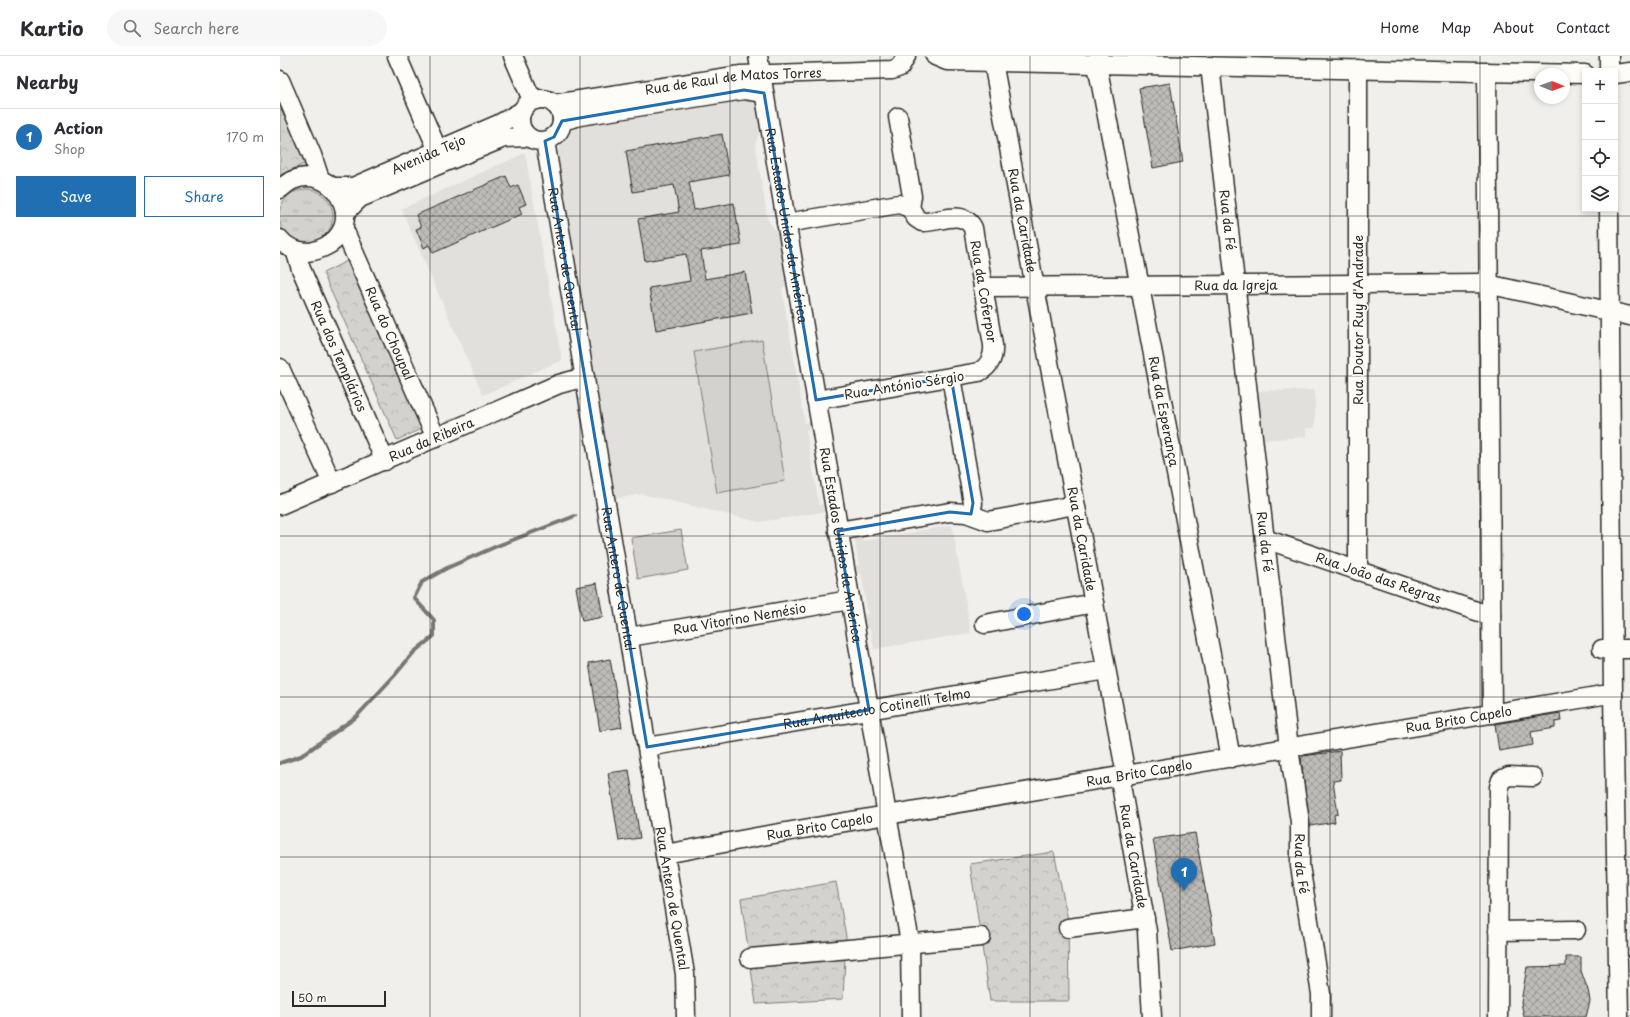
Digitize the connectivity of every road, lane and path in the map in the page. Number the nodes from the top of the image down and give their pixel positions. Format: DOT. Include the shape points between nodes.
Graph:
graph roads {
  1 [pos="397,56"];
  2 [pos="513,56"];
  3 [pos="758,56"];
  4 [pos="906,56"];
  5 [pos="935,56"];
  6 [pos="1598,56"];
  7 [pos="1608,56"];
  8 [pos="1046,59"];
  9 [pos="1098,60"];
  10 [pos="1136,60"];
  11 [pos="993,62"];
  12 [pos="1262,62"];
  13 [pos="1210,66"];
  14 [pos="1599,68"];
  15 [pos="1609,68"];
  16 [pos="1358,69"];
  17 [pos="1487,72"];
  18 [pos="1630,72"];
  19 [pos="1582,74"];
  20 [pos="1618,74"];
  21 [pos="761,75"];
  22 [pos="280,80"];
  23 [pos="764,93"];
  24 [pos="536,100"];
  25 [pos="554,104"];
  26 [pos="522,111"];
  27 [pos="898,116"];
  28 [pos="562,120"];
  29 [pos="536,139"];
  30 [pos="440,156"];
  31 [pos="326,183"];
  32 [pos="280,189"];
  33 [pos="910,208"];
  34 [pos="1599,212"];
  35 [pos="1609,212"];
  36 [pos="344,220"];
  37 [pos="786,223"];
  38 [pos="284,243"];
  39 [pos="1358,284"];
  40 [pos="1489,284"];
  41 [pos="1236,285"];
  42 [pos="1035,286"];
  43 [pos="1140,286"];
  44 [pos="983,287"];
  45 [pos="1605,310"];
  46 [pos="1630,316"];
  47 [pos="989,364"];
  48 [pos="280,368"];
  49 [pos="585,377"];
  50 [pos="951,377"];
  51 [pos="816,400"];
  52 [pos="436,438"];
  53 [pos="385,461"];
  54 [pos="332,483"];
  55 [pos="280,505"];
  56 [pos="1076,505"];
  57 [pos="971,514"];
  58 [pos="838,531"];
  59 [pos="1265,539"];
  60 [pos="1358,571"];
  61 [pos="850,600"];
  62 [pos="1094,603"];
  63 [pos="1491,616"];
  64 [pos="985,624"];
  65 [pos="629,637"];
  66 [pos="1615,649"];
  67 [pos="1106,670"];
  68 [pos="1608,695"];
  69 [pos="868,710"];
  70 [pos="1492,714"];
  71 [pos="647,746"];
  72 [pos="1289,748"];
  73 [pos="1230,758"];
  74 [pos="1126,775"];
  75 [pos="1533,777"];
  76 [pos="886,815"];
  77 [pos="665,854"];
  78 [pos="1144,918"];
  79 [pos="1068,928"];
  80 [pos="1576,930"];
  81 [pos="1498,932"];
  82 [pos="981,937"];
  83 [pos="910,942"];
  84 [pos="750,958"];
  85 [pos="686,1017"];
  86 [pos="911,1017"];
  87 [pos="1152,1017"];
  88 [pos="1321,1017"];
  89 [pos="1498,1017"];
  90 [pos="1608,1017"];
  91 [pos="1618,1017"];
  1 -- 30 [label="street"];
  2 -- 24 [label="street" via="529,93"];
  3 -- 21 [label="street, Rua Estados Unidos da América"];
  4 -- 21 [label="street, Rua de Raul de Matos Torres" via="900,67 892,70"];
  5 -- 11 [label="street" via="946,61"];
  6 -- 14 [label="street"];
  7 -- 15 [label="street"];
  8 -- 9 [label="street"];
  8 -- 11 [label="street"];
  9 -- 10 [label="street"];
  9 -- 43 [label="street, Rua da Esperança"];
  10 -- 13 [label="street"];
  11 -- 42 [label="street, Rua da Caridade"];
  12 -- 13 [label="street"];
  12 -- 16 [label="street"];
  13 -- 41 [label="street, Rua da Fé"];
  16 -- 17 [label="street"];
  16 -- 39 [label="street, Rua Doutor Ruy d'Andrade"];
  17 -- 19 [label="street"];
  17 -- 40 [label="street"];
  18 -- 20 [label="street"];
  21 -- 23 [label="street, Rua Estados Unidos da América"];
  21 -- 25 [label="street, Rua de Raul de Matos Torres" via="741,75"];
  22 -- 31 [label="street, Rua do Choupal"];
  23 -- 28 [label="street, Rua de Raul de Matos Torres" via="744,90"];
  23 -- 37 [label="street, Rua Estados Unidos da América"];
  24 -- 25 [label="street"];
  24 -- 26 [label="street"];
  25 -- 28 [label="street" via="560,111"];
  26 -- 29 [label="street" via="522,130"];
  26 -- 30 [label="street, Avenida Tejo"];
  27 -- 33 [label="street" via="912,196"];
  28 -- 29 [label="street" via="560,130 554,137"];
  29 -- 30 [label="street, Avenida Tejo" via="504,138"];
  29 -- 49 [label="street, Rua Antero de Quental"];
  30 -- 31 [label="street, Avenida Tejo" via="353,187"];
  30 -- 36 [label="street, Avenida Tejo" via="360,198"];
  31 -- 32 [label="street, Avenida Tejo" via="306,177 292,180"];
  31 -- 36 [label="street, Rua do Choupal" via="342,199"];
  33 -- 37 [label="street" via="899,204"];
  33 -- 44 [label="street, Rua da Coferpor" via="922,222 958,217 967,220 973,228"];
  34 -- 45 [label="street"];
  35 -- 45 [label="street"];
  36 -- 38 [label="street, Avenida Tejo" via="335,240 323,249 309,252"];
  36 -- 52 [label="street, Rua do Choupal"];
  37 -- 51 [label="street, Rua Estados Unidos da América"];
  38 -- 53 [label="street, Rua dos Templários" via="301,269"];
  39 -- 40 [label="street, Rua da Igreja"];
  39 -- 41 [label="street, Rua da Igreja"];
  39 -- 60 [label="street, Rua Doutor Ruy d'Andrade"];
  40 -- 45 [label="street, Rua da Igreja"];
  40 -- 63 [label="street"];
  41 -- 43 [label="street, Rua da Igreja"];
  41 -- 59 [label="street, Rua da Fé"];
  42 -- 43 [label="street, Rua da Igreja"];
  42 -- 44 [label="street, Rua da Igreja"];
  42 -- 56 [label="street, Rua da Caridade"];
  43 -- 73 [label="street, Rua da Esperança"];
  44 -- 47 [label="street, Rua da Coferpor" via="994,351"];
  45 -- 46 [label="street, Rua da Igreja"];
  45 -- 66 [label="street"];
  47 -- 50 [label="street, Rua António Sérgio" via="979,372"];
  48 -- 54 [label="street"];
  49 -- 52 [label="street, Rua da Ribeira" via="559,384"];
  49 -- 65 [label="street, Rua Antero de Quental"];
  50 -- 51 [label="street, Rua António Sérgio"];
  50 -- 57 [label="street" via="973,503"];
  51 -- 58 [label="street, Rua Estados Unidos da América"];
  52 -- 53 [label="street, Rua da Ribeira"];
  53 -- 54 [label="street, Rua da Ribeira"];
  54 -- 55 [label="street, Rua da Ribeira"];
  56 -- 57 [label="street" via="988,521"];
  56 -- 62 [label="street, Rua da Caridade"];
  57 -- 58 [label="street" via="950,512"];
  58 -- 61 [label="street, Rua Estados Unidos da América"];
  59 -- 60 [label="street, Rua João das Regras"];
  59 -- 72 [label="street, Rua da Fé"];
  60 -- 63 [label="street, Rua João das Regras"];
  61 -- 65 [label="street, Rua Vitorino Nemésio"];
  61 -- 69 [label="street, Rua Estados Unidos da América"];
  62 -- 64 [label="street"];
  62 -- 67 [label="street, Rua da Caridade"];
  63 -- 70 [label="street"];
  65 -- 71 [label="street, Rua Antero de Quental"];
  66 -- 68 [label="street"];
  67 -- 69 [label="street, Rua Arquitecto Cotinelli Telmo"];
  67 -- 74 [label="street, Rua da Caridade"];
  68 -- 70 [label="street, Rua Brito Capelo"];
  68 -- 90 [label="street"];
  68 -- 91 [label="street"];
  69 -- 71 [label="street, Rua Arquitecto Cotinelli Telmo"];
  69 -- 76 [label="street, Rua Estados Unidos da América"];
  70 -- 72 [label="street, Rua Brito Capelo"];
  71 -- 77 [label="street, Rua Antero de Quental"];
  72 -- 73 [label="street, Rua Brito Capelo"];
  72 -- 88 [label="street, Rua da Fé" via="1300,822 1300,866 1321,994"];
  73 -- 74 [label="street, Rua Brito Capelo"];
  74 -- 76 [label="street, Rua Brito Capelo"];
  74 -- 78 [label="street, Rua da Caridade" via="1121,785"];
  75 -- 81 [label="street" via="1509,776 1502,780 1499,787"];
  76 -- 77 [label="street, Rua Brito Capelo"];
  76 -- 83 [label="street, Rua Estados Unidos da América"];
  77 -- 85 [label="street, Rua Antero de Quental" via="685,974"];
  78 -- 79 [label="street"];
  78 -- 87 [label="street, Rua da Caridade"];
  80 -- 81 [label="street"];
  81 -- 89 [label="street"];
  82 -- 83 [label="street"];
  83 -- 84 [label="street"];
  83 -- 86 [label="street, Rua Estados Unidos da América"];
}
